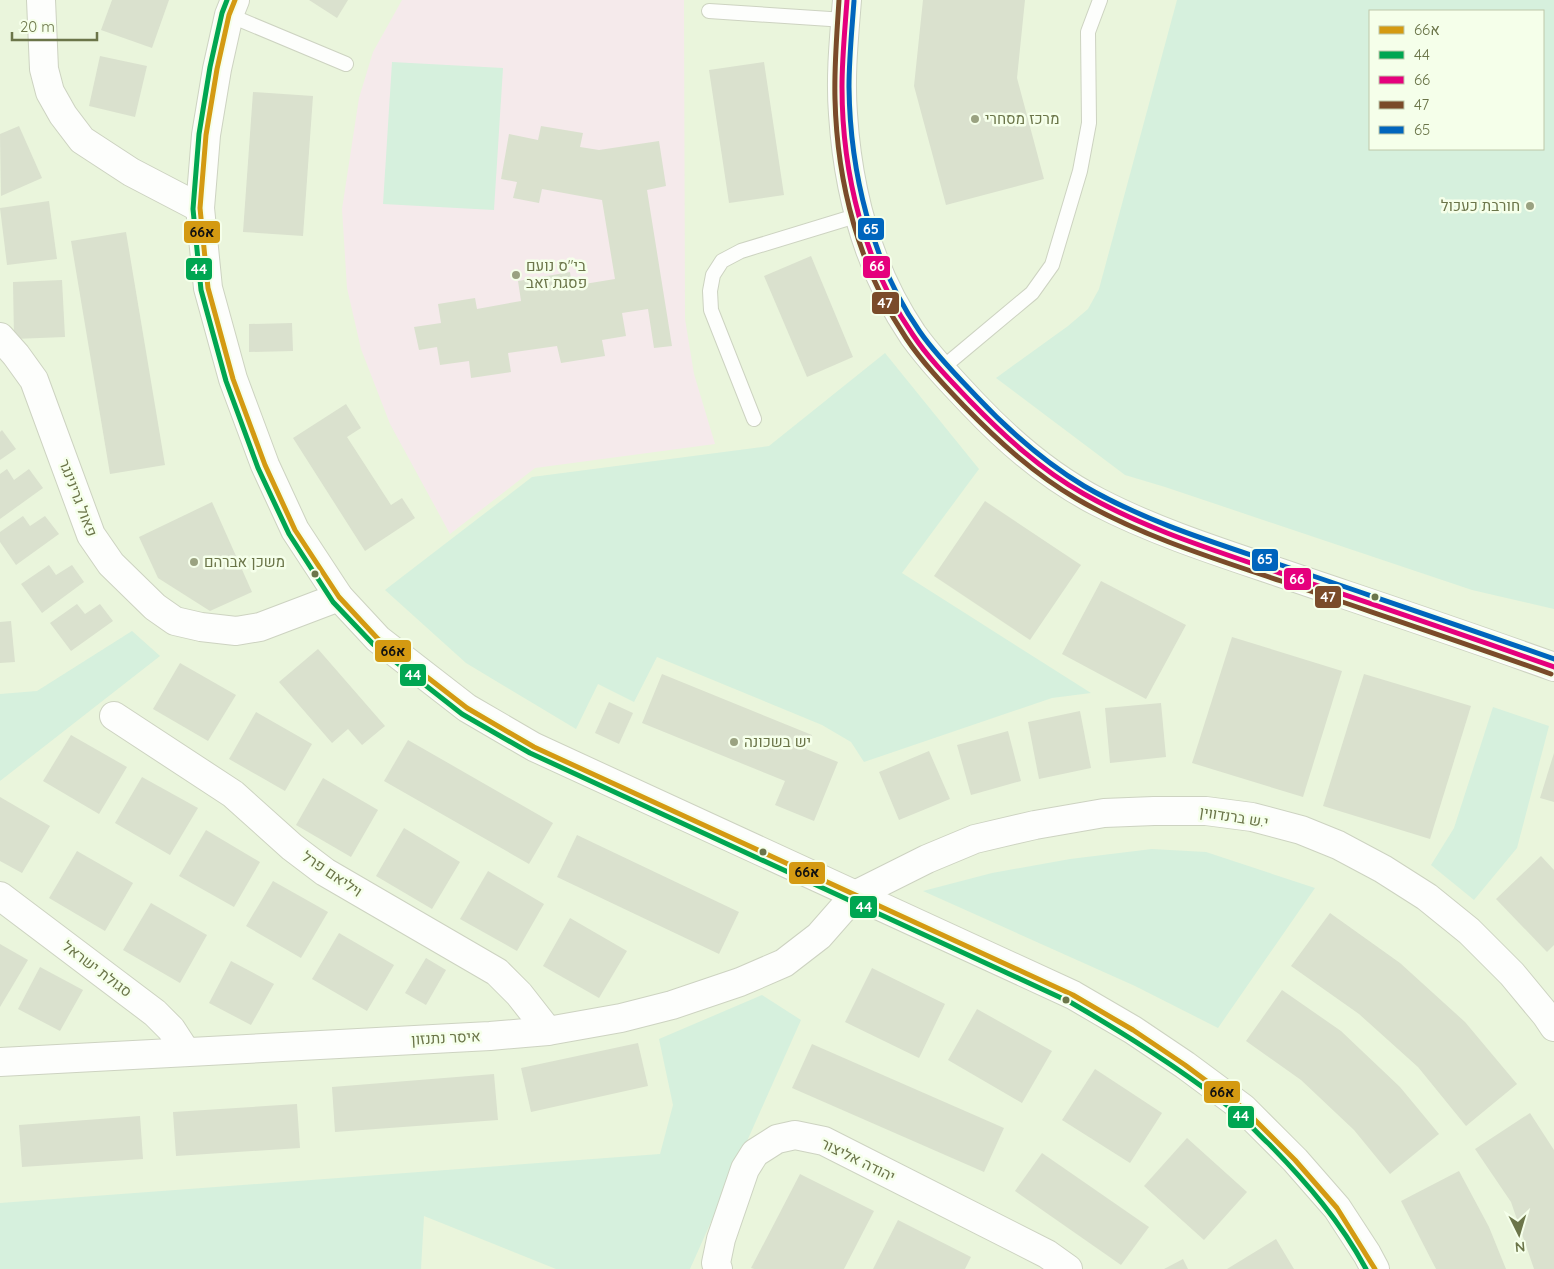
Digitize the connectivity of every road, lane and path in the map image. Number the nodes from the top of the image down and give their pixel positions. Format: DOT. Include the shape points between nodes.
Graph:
graph roads {
  1 [pos="41,0"];
  2 [pos="1100,0"];
  3 [pos="232,7"];
  4 [pos="846,10"];
  5 [pos="709,11"];
  6 [pos="346,64"];
  7 [pos="200,208"];
  8 [pos="859,215"];
  9 [pos="0,337"];
  10 [pos="941,369"];
  11 [pos="754,419"];
  12 [pos="339,597"];
  13 [pos="1554,667"];
  14 [pos="114,716"];
  15 [pos="855,895"];
  16 [pos="0,896"];
  17 [pos="1554,1027"];
  18 [pos="548,1031"];
  19 [pos="186,1052"];
  20 [pos="0,1062"];
  21 [pos="718,1269"];
  22 [pos="1068,1269"];
  23 [pos="1375,1269"];
  1 -- 7 [label="street" via="44,69 50,92 82,140 131,172"];
  2 -- 10 [label="lane" via="1088,32 1089,123 1086,142 1052,265 1032,293"];
  3 -- 6 [label="lane"];
  3 -- 7 [label="street" via="216,69"];
  4 -- 5 [label="lane"];
  4 -- 8 [label="street" via="842,114"];
  7 -- 12 [label="street" via="208,288 233,379 265,466 295,530"];
  8 -- 10 [label="street" via="872,257 894,302 914,335"];
  8 -- 11 [label="lane" via="741,251 722,261 713,275 711,310"];
  9 -- 12 [label="street, פאול גרינינגר" via="34,380 91,535 111,564 155,607 176,621 236,631 260,626"];
  10 -- 13 [label="street" via="1017,448 1096,502 1178,538"];
  12 -- 15 [label="street" via="378,639 467,708 598,778"];
  14 -- 18 [label="street, ויליאם פרל" via="233,794 325,872 497,972"];
  15 -- 17 [label="street, י.ש ברנדווין" via="975,839 1036,826 1104,813 1146,811 1206,810 1252,817 1301,830 1338,845 1427,897 1469,931 1512,974"];
  15 -- 18 [label="street, איסר נתנזון" via="818,936 784,963 672,1005"];
  15 -- 23 [label="street" via="1073,995 1185,1065 1243,1108 1295,1160 1337,1208"];
  16 -- 19 [label="street, סגולת ישראל" via="155,1013 171,1029"];
  18 -- 19 [label="street, איסר נתנזון"];
  19 -- 20 [label="street, איסר נתנזון"];
  21 -- 22 [label="street, יהודה אליצור" via="716,1263 721,1239 745,1169 755,1153 777,1138 794,1135 824,1141 1046,1254"];
}
